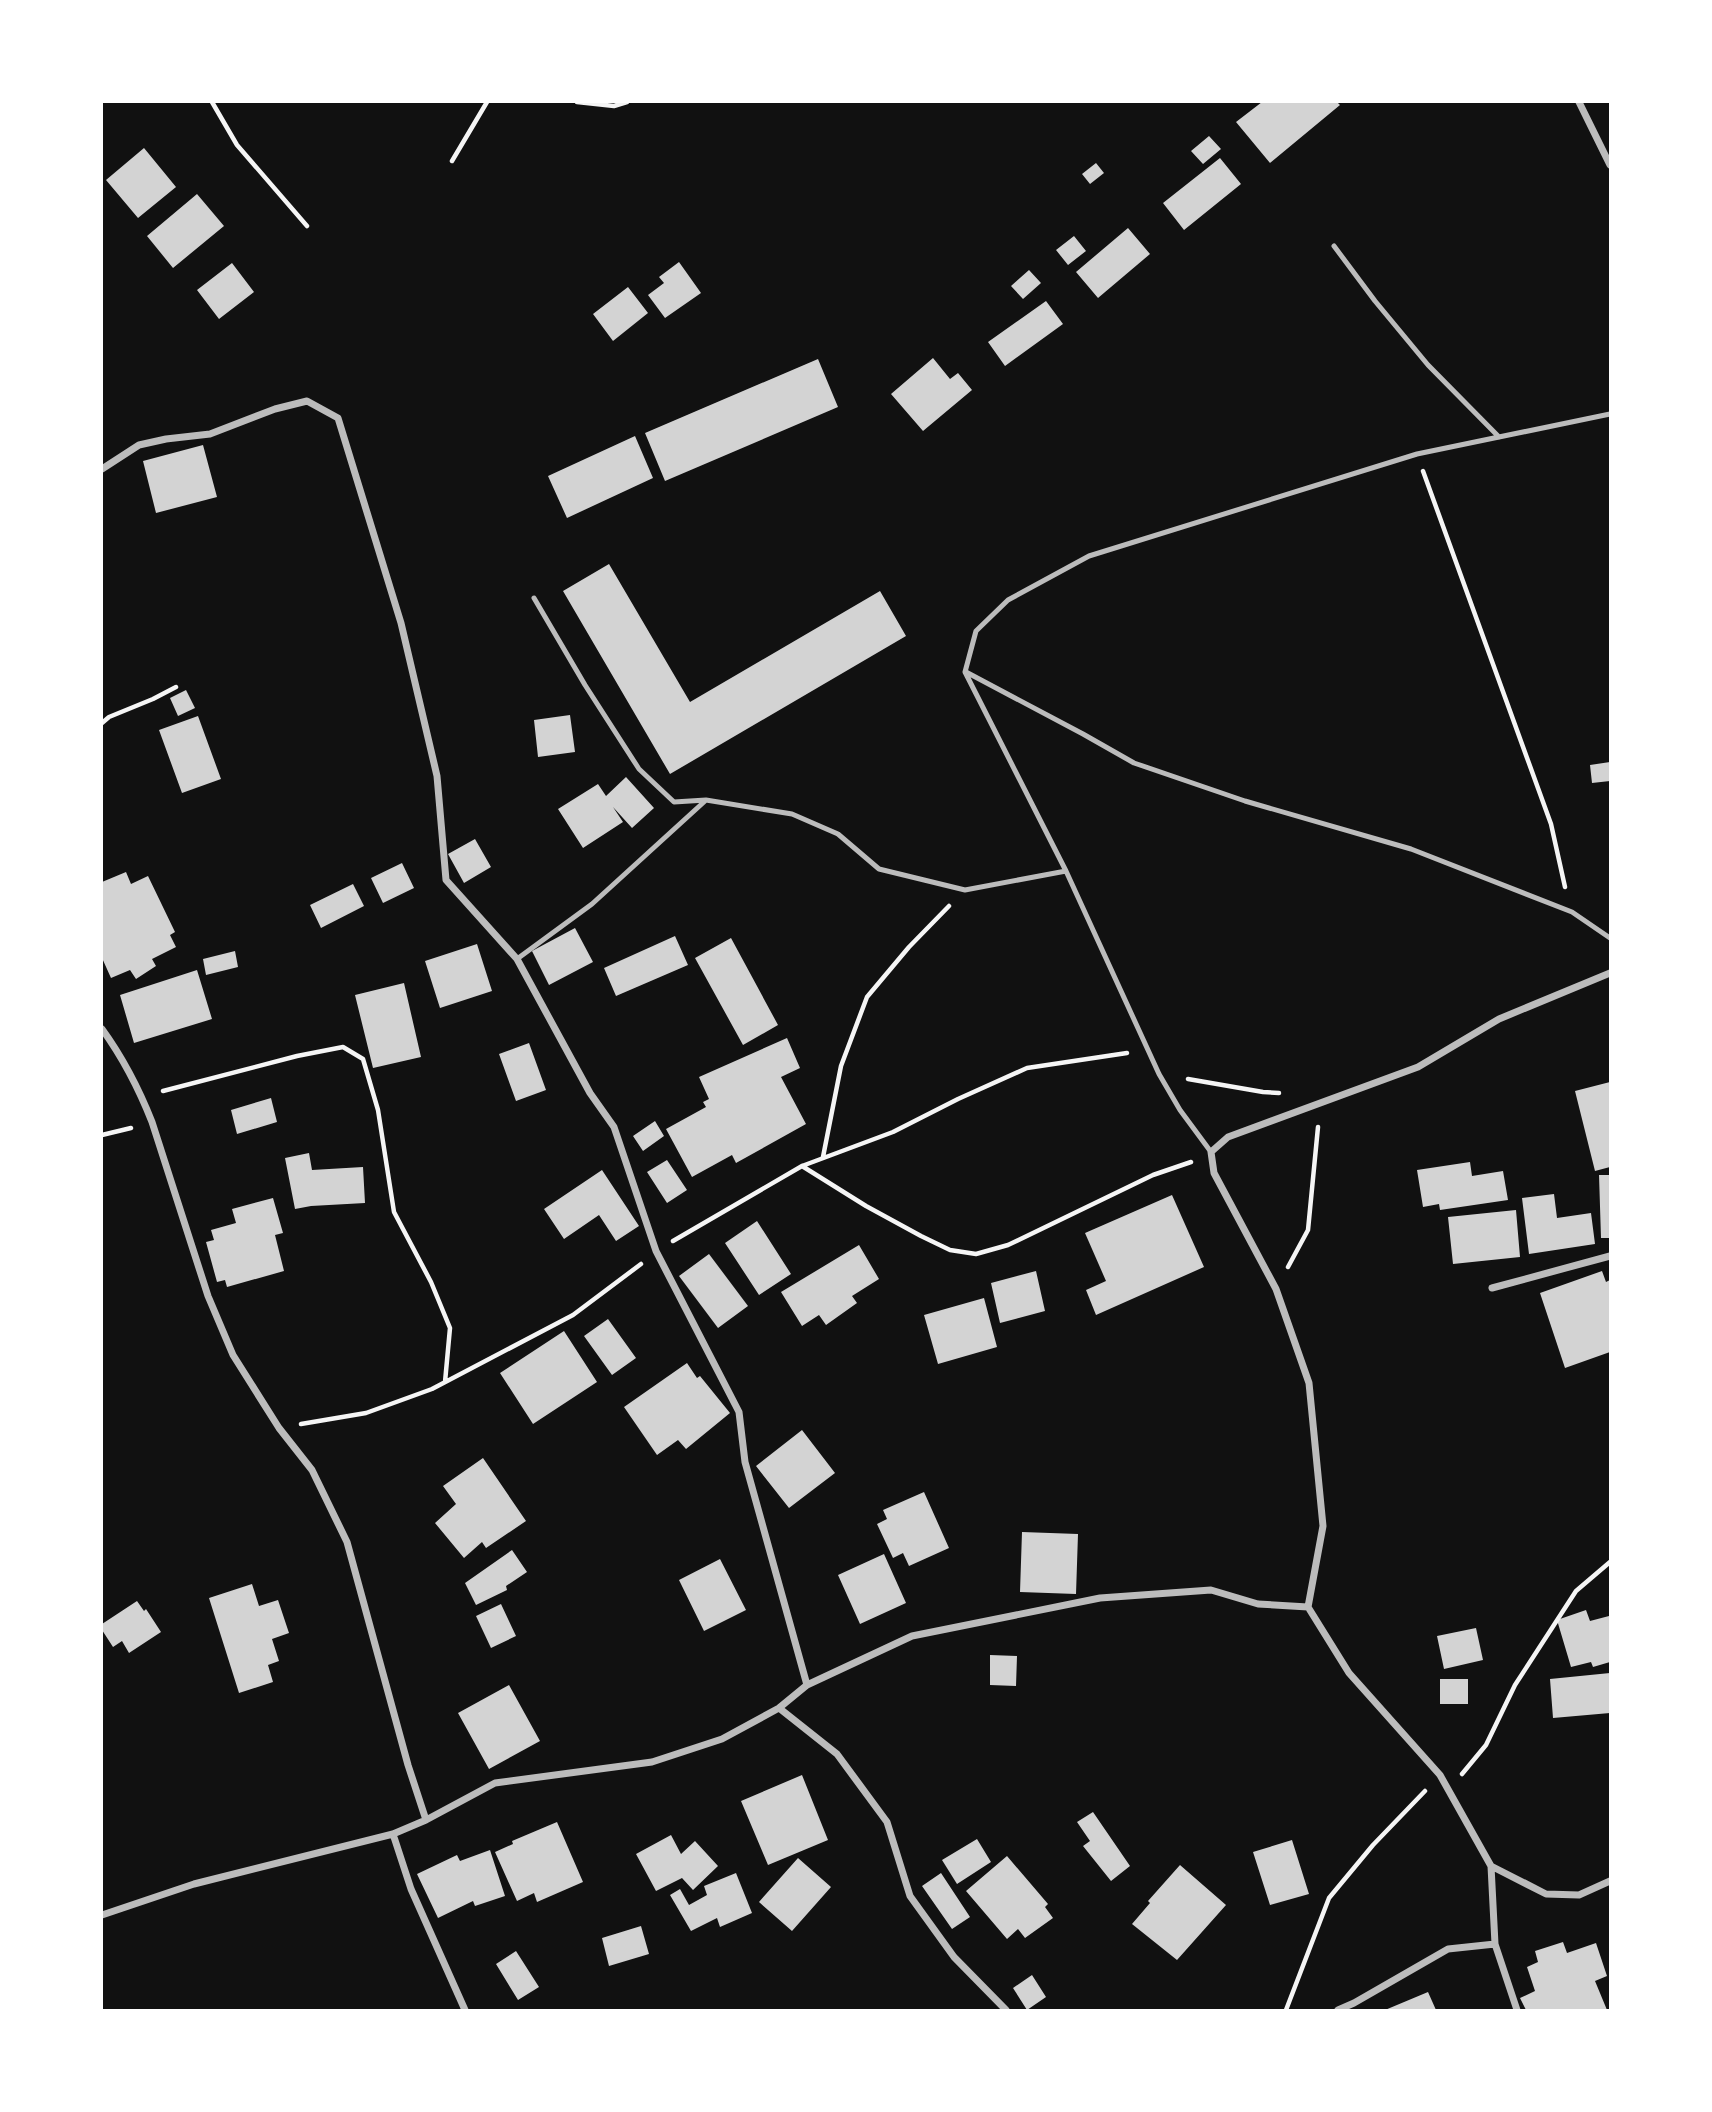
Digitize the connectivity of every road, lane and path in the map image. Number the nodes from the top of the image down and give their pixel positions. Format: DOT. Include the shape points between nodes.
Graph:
graph roads {
  1 [pos="212,102"];
  2 [pos="487,102"];
  3 [pos="577,102"];
  4 [pos="627,102"];
  5 [pos="1579,102"];
  6 [pos="452,161"];
  7 [pos="1611,164"];
  8 [pos="307,226"];
  9 [pos="1334,246"];
  10 [pos="1611,414"];
  11 [pos="1499,437"];
  12 [pos="1417,454"];
  13 [pos="102,469"];
  14 [pos="534,598"];
  15 [pos="965,672"];
  16 [pos="176,687"];
  17 [pos="102,723"];
  18 [pos="706,800"];
  19 [pos="1066,871"];
  20 [pos="965,890"];
  21 [pos="1572,912"];
  22 [pos="1611,938"];
  23 [pos="517,959"];
  24 [pos="1611,973"];
  25 [pos="102,1029"];
  26 [pos="1148,1049"];
  27 [pos="1159,1074"];
  28 [pos="1290,1093"];
  29 [pos="142,1097"];
  30 [pos="1320,1103"];
  31 [pos="152,1122"];
  32 [pos="102,1135"];
  33 [pos="1211,1152"];
  34 [pos="823,1158"];
  35 [pos="802,1166"];
  36 [pos="656,1251"];
  37 [pos="1611,1256"];
  38 [pos="1492,1288"];
  39 [pos="1276,1289"];
  40 [pos="445,1382"];
  41 [pos="279,1428"];
  42 [pos="1611,1563"];
  43 [pos="1308,1607"];
  44 [pos="807,1685"];
  45 [pos="779,1708"];
  46 [pos="1440,1775"];
  47 [pos="1448,1790"];
  48 [pos="426,1820"];
  49 [pos="393,1833"];
  50 [pos="1491,1866"];
  51 [pos="1611,1881"];
  52 [pos="102,1915"];
  53 [pos="1495,1944"];
  54 [pos="465,2011"];
  55 [pos="1006,2011"];
  56 [pos="1286,2011"];
  57 [pos="1338,2011"];
  58 [pos="1517,2011"];
  1 -- 8 [label="path" via="237,145"];
  2 -- 6 [label="path"];
  3 -- 4 [label="path" via="614,106"];
  5 -- 7 [label="street"];
  9 -- 11 [label="lane" via="1428,365"];
  10 -- 11 [label="lane"];
  11 -- 12 [label="lane"];
  12 -- 15 [label="lane" via="1089,556 1008,600 976,631"];
  12 -- 21 [label="path" via="1551,824"];
  13 -- 23 [label="street" via="139,445 209,434 307,401 338,418 401,623 437,776 446,880"];
  14 -- 18 [label="lane" via="639,769 674,802"];
  15 -- 19 [label="lane"];
  15 -- 21 [label="lane" via="1134,763 1411,849"];
  16 -- 17 [label="path"];
  18 -- 20 [label="lane" via="792,814 838,834 879,869"];
  18 -- 23 [label="lane" via="592,904"];
  19 -- 20 [label="lane"];
  19 -- 26 [label="lane"];
  20 -- 34 [label="path" via="867,997 841,1066"];
  21 -- 22 [label="lane"];
  23 -- 36 [label="street" via="590,1093 614,1127"];
  24 -- 30 [label="street" via="1499,1018 1418,1067"];
  25 -- 29 [label="street"];
  26 -- 27 [label="lane"];
  26 -- 34 [label="path" via="1027,1068 894,1132"];
  27 -- 28 [label="path"];
  27 -- 33 [label="lane"];
  29 -- 31 [label="street"];
  29 -- 40 [label="path" via="343,1047 363,1059 378,1110 394,1212 450,1328"];
  30 -- 33 [label="street" via="1228,1137"];
  30 -- 39 [label="path" via="1308,1230"];
  31 -- 32 [label="path"];
  31 -- 41 [label="street" via="208,1296 233,1355"];
  33 -- 35 [label="path" via="1008,1245 976,1254 950,1250 920,1236"];
  33 -- 39 [label="street" via="1214,1173"];
  34 -- 35 [label="path"];
  35 -- 36 [label="path"];
  36 -- 40 [label="path" via="573,1315"];
  36 -- 44 [label="street" via="739,1412 745,1462"];
  37 -- 38 [label="street"];
  39 -- 43 [label="street" via="1309,1383 1323,1526"];
  40 -- 41 [label="path" via="366,1413"];
  41 -- 48 [label="street" via="312,1470 347,1542"];
  42 -- 47 [label="path" via="1576,1591 1515,1685 1486,1745"];
  43 -- 44 [label="street" via="1258,1604 1211,1590 1100,1598 912,1636"];
  43 -- 46 [label="street" via="1349,1673"];
  44 -- 45 [label="street"];
  45 -- 48 [label="street" via="722,1740 652,1762 495,1783"];
  45 -- 55 [label="street" via="837,1754 887,1822 910,1896 954,1957"];
  46 -- 47 [label="street"];
  46 -- 56 [label="path" via="1329,1898"];
  47 -- 50 [label="street"];
  48 -- 49 [label="street"];
  49 -- 52 [label="street" via="194,1884"];
  49 -- 54 [label="street" via="411,1889"];
  50 -- 51 [label="street" via="1546,1894 1579,1895"];
  50 -- 53 [label="street"];
  53 -- 57 [label="street" via="1448,1949"];
  53 -- 58 [label="street"];
}
